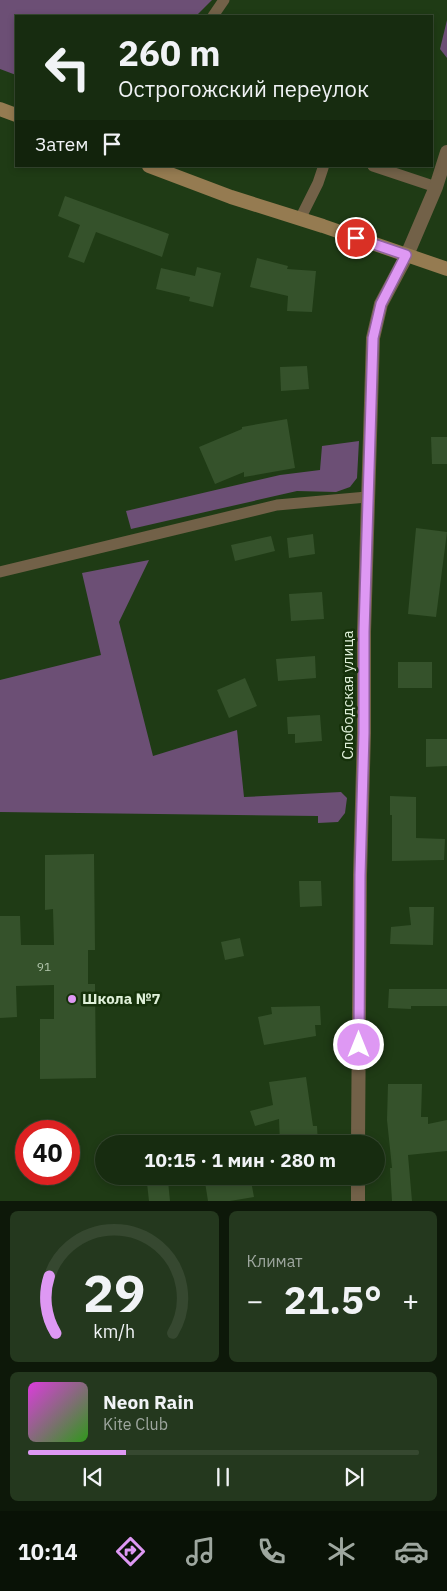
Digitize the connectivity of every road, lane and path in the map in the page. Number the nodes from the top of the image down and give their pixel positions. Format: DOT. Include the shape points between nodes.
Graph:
graph roads {
  1 [pos="224,0"];
  2 [pos="214,15"];
  3 [pos="0,109"];
  4 [pos="15,115"];
  5 [pos="447,152"];
  6 [pos="152,167"];
  7 [pos="323,167"];
  8 [pos="376,167"];
  9 [pos="436,187"];
  10 [pos="300,219"];
  11 [pos="406,255"];
  12 [pos="447,269"];
  13 [pos="368,497"];
  14 [pos="0,572"];
  15 [pos="358,1135"];
  16 [pos="358,1185"];
  17 [pos="358,1201"];
  1 -- 2 [label="lane"];
  3 -- 4 [label="main road"];
  5 -- 9 [label="street, Слободская улица"];
  6 -- 10 [label="main road" via="231,198"];
  7 -- 10 [label="lane"];
  8 -- 9 [label="lane"];
  9 -- 11 [label="street, Слободская улица"];
  10 -- 11 [label="main road"];
  11 -- 12 [label="main road"];
  11 -- 13 [label="street, Слободская улица" via="381,304 373,338"];
  13 -- 14 [label="lane" via="277,505"];
  13 -- 15 [label="street, Слободская улица"];
  16 -- 17 [label="street"];
}
